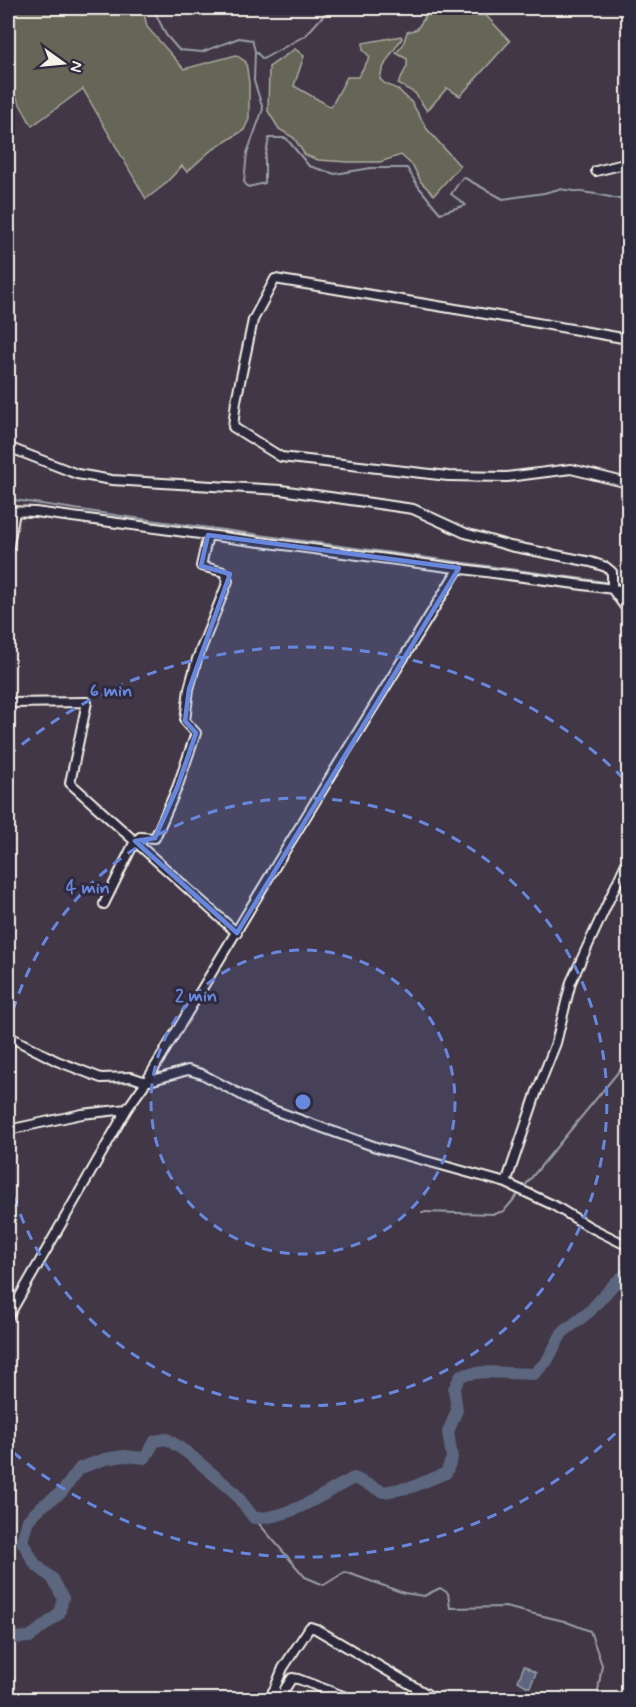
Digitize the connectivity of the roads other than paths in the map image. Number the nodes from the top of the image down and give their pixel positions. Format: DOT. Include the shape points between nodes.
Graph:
graph roads {
  1 [pos="628,163"];
  2 [pos="596,171"];
  3 [pos="628,339"];
  4 [pos="8,447"];
  5 [pos="628,483"];
  6 [pos="13,511"];
  7 [pos="208,535"];
  8 [pos="8,550"];
  9 [pos="459,568"];
  10 [pos="612,585"];
  11 [pos="628,591"];
  12 [pos="628,611"];
  13 [pos="8,703"];
  14 [pos="135,841"];
  15 [pos="628,859"];
  16 [pos="104,904"];
  17 [pos="237,933"];
  18 [pos="8,1036"];
  19 [pos="147,1082"];
  20 [pos="127,1109"];
  21 [pos="8,1130"];
  22 [pos="506,1183"];
  23 [pos="628,1234"];
  24 [pos="625,1243"];
  25 [pos="8,1317"];
  26 [pos="272,1695"];
  27 [pos="354,1700"];
  28 [pos="437,1700"];
  1 -- 2 [label="street"];
  3 -- 5 [label="street" via="274,279 253,320 232,427 280,457 448,476 507,477 571,469"];
  4 -- 10 [label="street" via="77,474 112,480 281,490 413,509 465,533 606,567 612,572"];
  6 -- 7 [label="street"];
  6 -- 8 [label="street"];
  7 -- 9 [label="street"];
  7 -- 14 [label="street" via="201,566 224,572 228,581 189,689 185,721 196,733 155,838 140,837"];
  9 -- 10 [label="street"];
  9 -- 17 [label="street"];
  10 -- 11 [label="street"];
  10 -- 12 [label="street"];
  13 -- 14 [label="street" via="87,702 70,783"];
  14 -- 16 [label="street"];
  14 -- 17 [label="street"];
  15 -- 22 [label="street" via="571,982 556,1043"];
  17 -- 19 [label="street"];
  18 -- 19 [label="street" via="101,1078 131,1077"];
  19 -- 20 [label="street"];
  19 -- 22 [label="street" via="188,1070 262,1106 376,1147"];
  20 -- 21 [label="street"];
  20 -- 25 [label="street"];
  22 -- 24 [label="street"];
  23 -- 24 [label="street"];
  26 -- 27 [label="street" via="281,1695 292,1678 298,1678"];
  26 -- 28 [label="street" via="283,1668 310,1628"];
}
